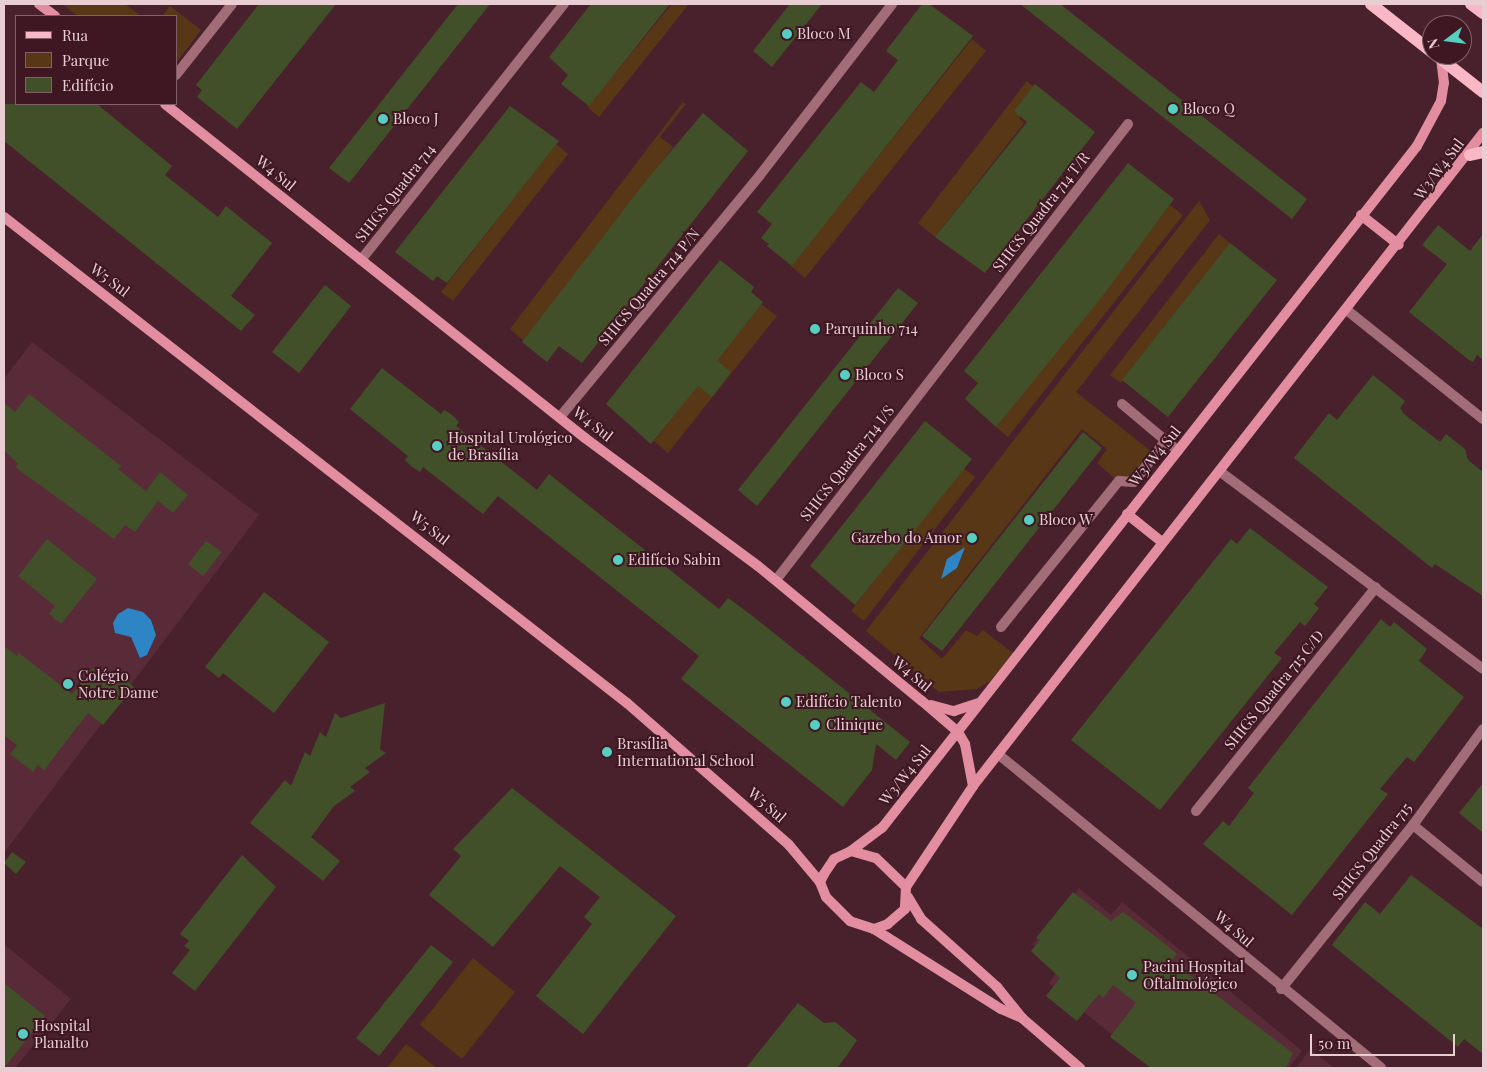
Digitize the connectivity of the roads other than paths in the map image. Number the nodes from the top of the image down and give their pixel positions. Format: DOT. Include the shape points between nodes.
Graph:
graph roads {
  1 [pos="39,4"];
  2 [pos="232,4"];
  3 [pos="564,4"];
  4 [pos="892,4"];
  5 [pos="1371,4"];
  6 [pos="54,15"];
  7 [pos="1422,44"];
  8 [pos="1439,65"];
  9 [pos="1449,65"];
  10 [pos="178,72"];
  11 [pos="1483,92"];
  12 [pos="166,105"];
  13 [pos="1128,124"];
  14 [pos="1483,133"];
  15 [pos="1483,152"];
  16 [pos="1470,155"];
  17 [pos="1361,215"];
  18 [pos="4,218"];
  19 [pos="1399,245"];
  20 [pos="362,260"];
  21 [pos="1348,311"];
  22 [pos="979,317"];
  23 [pos="1122,404"];
  24 [pos="560,417"];
  25 [pos="1483,419"];
  26 [pos="1166,440"];
  27 [pos="1178,451"];
  28 [pos="1222,472"];
  29 [pos="1127,514"];
  30 [pos="1162,542"];
  31 [pos="776,580"];
  32 [pos="1376,587"];
  33 [pos="1001,627"];
  34 [pos="1483,670"];
  35 [pos="922,701"];
  36 [pos="982,701"];
  37 [pos="1483,729"];
  38 [pos="958,732"];
  39 [pos="998,754"];
  40 [pos="973,786"];
  41 [pos="1196,811"];
  42 [pos="1413,825"];
  43 [pos="851,851"];
  44 [pos="820,882"];
  45 [pos="1483,882"];
  46 [pos="907,892"];
  47 [pos="874,928"];
  48 [pos="1281,989"];
  49 [pos="1022,1018"];
  50 [pos="1080,1068"];
  51 [pos="1382,1068"];
  1 -- 6 [label="main road"];
  2 -- 10 [label="street"];
  3 -- 20 [label="street, SHIGS Quadra 714"];
  4 -- 24 [label="street, SHIGS Quadra 714 P/N" via="760,175"];
  5 -- 7 [label="main road"];
  8 -- 17 [label="main road, W3/W4 Sul" via="1444,83 1434,120"];
  9 -- 11 [label="main road"];
  12 -- 20 [label="main road, W4 Sul"];
  13 -- 22 [label="street, SHIGS Quadra 714 T/R"];
  14 -- 16 [label="main road, W3/W4 Sul"];
  15 -- 16 [label="main road"];
  16 -- 19 [label="main road, W3/W4 Sul"];
  17 -- 19 [label="main road"];
  17 -- 27 [label="main road, W3/W4 Sul"];
  18 -- 44 [label="main road, W5 Sul" via="627,703 789,845"];
  19 -- 21 [label="main road, W3/W4 Sul"];
  20 -- 24 [label="main road, W4 Sul"];
  21 -- 25 [label="street"];
  21 -- 28 [label="main road, W3/W4 Sul"];
  22 -- 31 [label="street, SHIGS Quadra 714 I/S"];
  23 -- 26 [label="street"];
  24 -- 31 [label="main road, W4 Sul"];
  26 -- 27 [label="street"];
  26 -- 33 [label="street" via="1134,482 1119,481"];
  27 -- 29 [label="main road, W3/W4 Sul"];
  28 -- 30 [label="main road, W3/W4 Sul"];
  28 -- 32 [label="street"];
  29 -- 30 [label="main road"];
  29 -- 36 [label="main road, W3/W4 Sul"];
  30 -- 39 [label="main road, W3/W4 Sul"];
  31 -- 35 [label="main road, W4 Sul"];
  32 -- 34 [label="street"];
  32 -- 41 [label="street, SHIGS Quadra 715 C/D"];
  35 -- 36 [label="main road" via="954,711"];
  35 -- 38 [label="main road, W4 Sul"];
  36 -- 38 [label="main road, W3/W4 Sul"];
  37 -- 42 [label="street, SHIGS Quadra 715"];
  38 -- 40 [label="main road, W4 Sul" via="971,762"];
  38 -- 43 [label="main road, W3/W4 Sul" via="882,828"];
  39 -- 40 [label="main road, W3/W4 Sul"];
  39 -- 48 [label="street, W4 Sul"];
  40 -- 46 [label="main road, W3/W4 Sul"];
  42 -- 45 [label="street"];
  42 -- 48 [label="street, SHIGS Quadra 715"];
  43 -- 44 [label="main road" via="834,859"];
  43 -- 46 [label="main road" via="876,858"];
  44 -- 47 [label="main road" via="836,910 850,921"];
  46 -- 47 [label="main road" via="905,909 897,918"];
  46 -- 49 [label="main road" via="921,919 997,987"];
  47 -- 49 [label="main road" via="1001,1009"];
  48 -- 51 [label="street, W4 Sul"];
  49 -- 50 [label="main road"];
}
